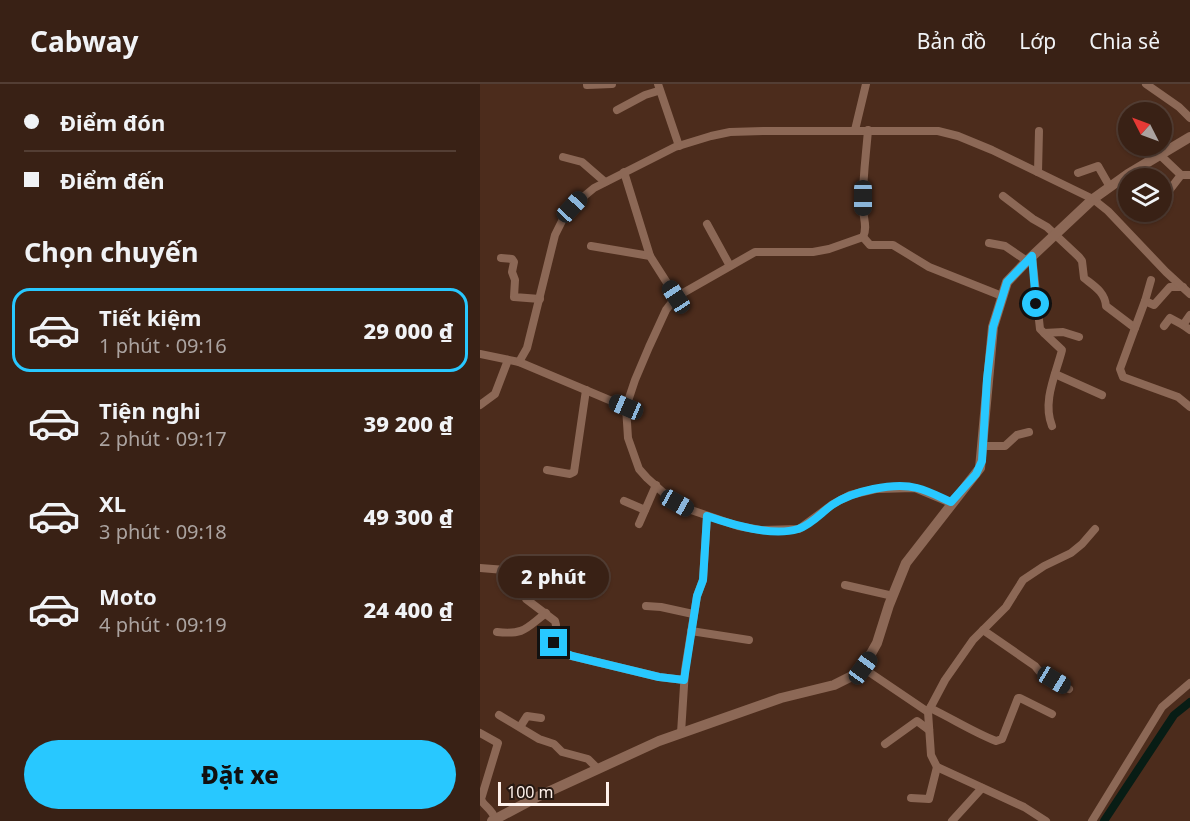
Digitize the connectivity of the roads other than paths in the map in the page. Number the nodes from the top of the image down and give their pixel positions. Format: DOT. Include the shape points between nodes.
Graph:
graph roads {
  1 [pos="612,84"];
  2 [pos="866,84"];
  3 [pos="1146,84"];
  4 [pos="587,85"];
  5 [pos="656,86"];
  6 [pos="617,110"];
  7 [pos="1190,118"];
  8 [pos="855,130"];
  9 [pos="868,130"];
  10 [pos="1039,131"];
  11 [pos="1190,137"];
  12 [pos="679,146"];
  13 [pos="1172,148"];
  14 [pos="1158,156"];
  15 [pos="1161,156"];
  16 [pos="563,157"];
  17 [pos="624,172"];
  18 [pos="1038,172"];
  19 [pos="1078,173"];
  20 [pos="1185,175"];
  21 [pos="605,182"];
  22 [pos="1110,187"];
  23 [pos="1172,189"];
  24 [pos="1003,196"];
  25 [pos="1093,199"];
  26 [pos="707,224"];
  27 [pos="1054,235"];
  28 [pos="863,237"];
  29 [pos="989,243"];
  30 [pos="591,246"];
  31 [pos="650,256"];
  32 [pos="501,258"];
  33 [pos="1029,258"];
  34 [pos="730,266"];
  35 [pos="1151,280"];
  36 [pos="1186,291"];
  37 [pos="1002,296"];
  38 [pos="676,297"];
  39 [pos="540,299"];
  40 [pos="1145,301"];
  41 [pos="1190,315"];
  42 [pos="1164,326"];
  43 [pos="1136,328"];
  44 [pos="1187,328"];
  45 [pos="1044,333"];
  46 [pos="1079,337"];
  47 [pos="480,354"];
  48 [pos="508,360"];
  49 [pos="519,362"];
  50 [pos="1055,374"];
  51 [pos="586,390"];
  52 [pos="1102,395"];
  53 [pos="480,405"];
  54 [pos="626,407"];
  55 [pos="1190,407"];
  56 [pos="1052,426"];
  57 [pos="1029,432"];
  58 [pos="983,446"];
  59 [pos="547,470"];
  60 [pos="656,485"];
  61 [pos="624,501"];
  62 [pos="951,502"];
  63 [pos="645,510"];
  64 [pos="707,516"];
  65 [pos="639,524"];
  66 [pos="1095,529"];
  67 [pos="480,568"];
  68 [pos="844,585"];
  69 [pos="893,596"];
  70 [pos="646,606"];
  71 [pos="546,613"];
  72 [pos="693,614"];
  73 [pos="983,630"];
  74 [pos="691,631"];
  75 [pos="497,632"];
  76 [pos="749,639"];
  77 [pos="863,668"];
  78 [pos="684,680"];
  79 [pos="1190,683"];
  80 [pos="1069,689"];
  81 [pos="929,710"];
  82 [pos="1052,714"];
  83 [pos="499,715"];
  84 [pos="541,718"];
  85 [pos="520,727"];
  86 [pos="929,730"];
  87 [pos="480,733"];
  88 [pos="681,733"];
  89 [pos="885,744"];
  90 [pos="937,767"];
  91 [pos="597,768"];
  92 [pos="982,788"];
  93 [pos="911,798"];
  94 [pos="494,820"];
  95 [pos="952,821"];
  96 [pos="1046,821"];
  97 [pos="1092,821"];
  1 -- 4 [label="street"];
  2 -- 8 [label="street"];
  3 -- 7 [label="street"];
  5 -- 6 [label="street"];
  5 -- 12 [label="street"];
  8 -- 9 [label="street"];
  8 -- 12 [label="street" via="730,132"];
  9 -- 18 [label="street" via="938,131 986,147"];
  9 -- 28 [label="street"];
  10 -- 18 [label="street"];
  11 -- 13 [label="street"];
  12 -- 17 [label="street"];
  14 -- 22 [label="street"];
  15 -- 20 [label="street"];
  16 -- 21 [label="street" via="582,162"];
  17 -- 21 [label="street"];
  17 -- 31 [label="street"];
  18 -- 25 [label="street"];
  19 -- 22 [label="street" via="1098,166"];
  20 -- 23 [label="street"];
  21 -- 39 [label="street" via="581,197 562,221"];
  22 -- 25 [label="street"];
  24 -- 27 [label="street"];
  25 -- 27 [label="street"];
  25 -- 36 [label="street"];
  26 -- 34 [label="street"];
  27 -- 33 [label="street"];
  27 -- 43 [label="street" via="1082,261 1083,278 1103,294 1108,309"];
  28 -- 34 [label="street" via="813,252 760,251"];
  28 -- 37 [label="street" via="870,245 893,245 935,270"];
  29 -- 33 [label="street"];
  30 -- 31 [label="street"];
  31 -- 38 [label="street"];
  32 -- 39 [label="street" via="514,262 514,297"];
  33 -- 37 [label="street" via="1007,282"];
  33 -- 45 [label="street" via="1040,329"];
  34 -- 38 [label="street"];
  35 -- 40 [label="street"];
  36 -- 40 [label="street" via="1170,287 1156,304"];
  37 -- 58 [label="street" via="993,327"];
  38 -- 54 [label="street" via="649,347"];
  39 -- 49 [label="street" via="527,348"];
  40 -- 43 [label="street"];
  41 -- 44 [label="street"];
  42 -- 44 [label="street" via="1170,318"];
  43 -- 55 [label="street" via="1120,369 1123,377 1178,397"];
  45 -- 46 [label="street" via="1063,332"];
  45 -- 50 [label="street" via="1062,350"];
  47 -- 48 [label="street"];
  48 -- 49 [label="street"];
  48 -- 53 [label="street" via="495,394"];
  49 -- 51 [label="street"];
  50 -- 52 [label="street"];
  50 -- 56 [label="street" via="1049,398"];
  51 -- 54 [label="street"];
  51 -- 59 [label="street" via="574,472"];
  54 -- 60 [label="street" via="628,438 639,469"];
  57 -- 58 [label="street" via="1017,435 1005,446"];
  58 -- 62 [label="street" via="980,468"];
  60 -- 63 [label="street"];
  60 -- 64 [label="street" via="677,503"];
  61 -- 63 [label="street"];
  62 -- 64 [label="street" via="915,488 876,489 850,495 799,529 761,530"];
  62 -- 69 [label="street" via="910,555"];
  63 -- 65 [label="street"];
  64 -- 72 [label="street" via="703,580"];
  66 -- 73 [label="street" via="1071,553 1023,580 1006,607"];
  67 -- 71 [label="street" via="518,571 526,599"];
  68 -- 69 [label="street"];
  69 -- 77 [label="street" via="877,643"];
  70 -- 72 [label="street"];
  71 -- 75 [label="street" via="516,634"];
  71 -- 78 [label="street" via="556,625 554,643 560,651 648,675"];
  72 -- 74 [label="street"];
  73 -- 80 [label="street"];
  73 -- 81 [label="street" via="945,680"];
  74 -- 76 [label="street"];
  74 -- 78 [label="street"];
  77 -- 81 [label="street"];
  77 -- 88 [label="street" via="834,685 781,698"];
  78 -- 88 [label="street"];
  79 -- 97 [label="street" via="1162,707"];
  81 -- 82 [label="street" via="996,741 1002,739 1018,698"];
  81 -- 86 [label="street"];
  83 -- 85 [label="street"];
  84 -- 85 [label="street" via="527,716"];
  85 -- 91 [label="street" via="562,752 588,759"];
  86 -- 89 [label="street" via="917,721"];
  86 -- 90 [label="street" via="931,756"];
  87 -- 94 [label="street" via="498,743 481,799 492,810"];
  88 -- 91 [label="street"];
  90 -- 92 [label="street"];
  90 -- 93 [label="street" via="929,799"];
  91 -- 94 [label="street"];
  92 -- 95 [label="street"];
  92 -- 96 [label="street"];
}
